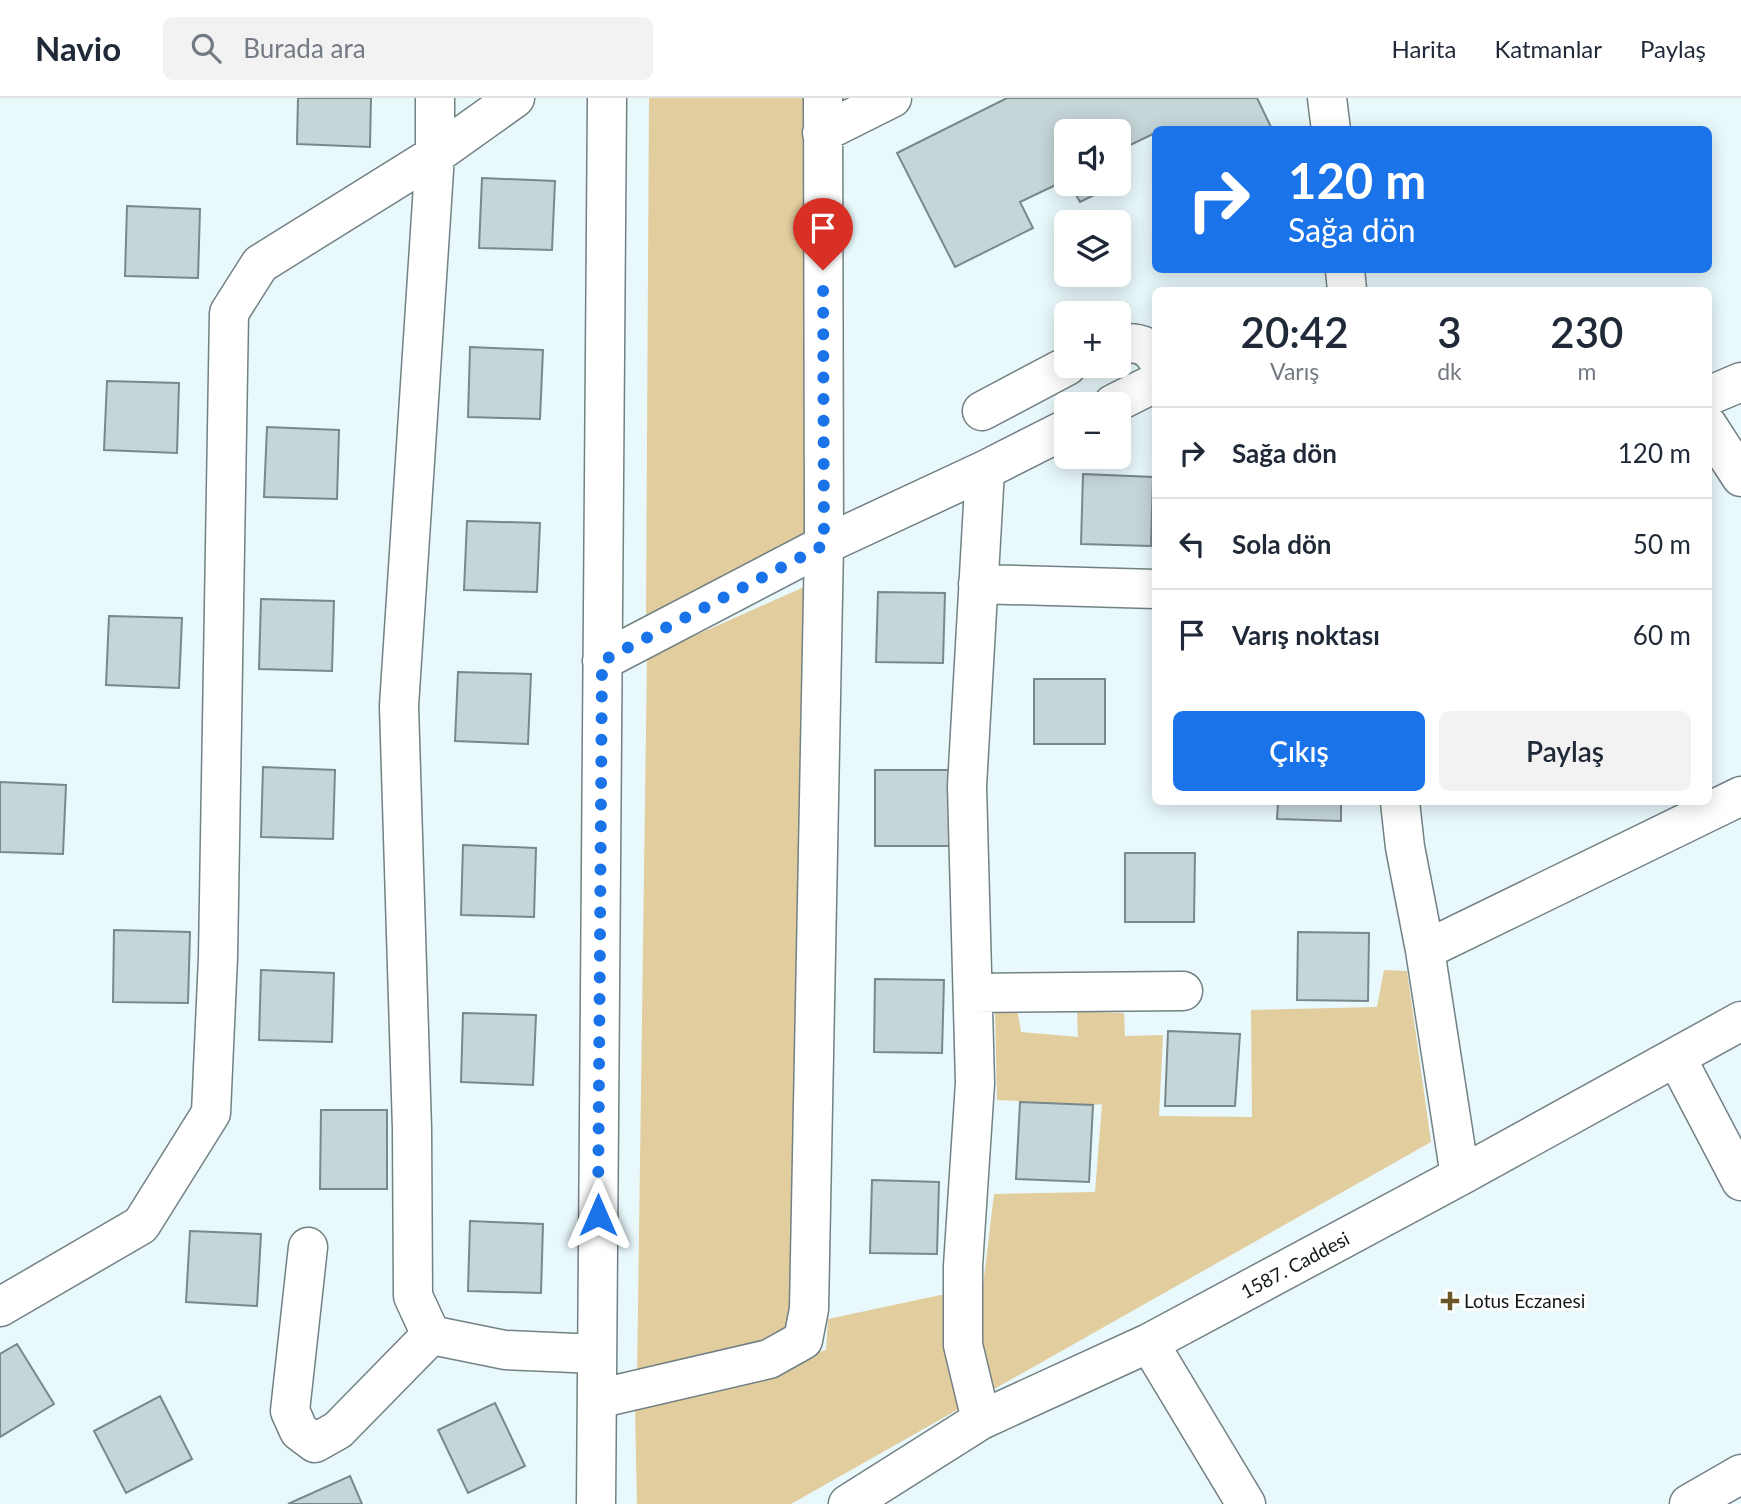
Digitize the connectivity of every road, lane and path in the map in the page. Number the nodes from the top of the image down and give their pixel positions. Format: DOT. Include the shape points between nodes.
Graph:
graph roads {
  1 [pos="435,98"];
  2 [pos="515,98"];
  3 [pos="607,98"];
  4 [pos="892,98"];
  5 [pos="1327,98"];
  6 [pos="823,115"];
  7 [pos="1330,126"];
  8 [pos="435,155"];
  9 [pos="1131,344"];
  10 [pos="1152,351"];
  11 [pos="1054,373"];
  12 [pos="1741,382"];
  13 [pos="1152,384"];
  14 [pos="1712,394"];
  15 [pos="1131,395"];
  16 [pos="982,411"];
  17 [pos="1712,432"];
  18 [pos="1054,435"];
  19 [pos="985,470"];
  20 [pos="1741,477"];
  21 [pos="824,545"];
  22 [pos="978,584"];
  23 [pos="1152,589"];
  24 [pos="602,661"];
  25 [pos="1741,796"];
  26 [pos="1400,805"];
  27 [pos="1425,950"];
  28 [pos="1183,991"];
  29 [pos="973,993"];
  30 [pos="1741,1021"];
  31 [pos="1676,1057"];
  32 [pos="1460,1177"];
  33 [pos="1741,1181"];
  34 [pos="308,1247"];
  35 [pos="0,1307"];
  36 [pos="431,1335"];
  37 [pos="1149,1343"];
  38 [pos="597,1354"];
  39 [pos="597,1399"];
  40 [pos="981,1420"];
  41 [pos="1741,1474"];
  42 [pos="596,1504"];
  43 [pos="848,1504"];
  44 [pos="1246,1504"];
  45 [pos="1689,1504"];
  1 -- 8 [label="street"];
  2 -- 8 [label="street"];
  3 -- 24 [label="street"];
  4 -- 6 [label="street"];
  5 -- 7 [label="street"];
  6 -- 21 [label="street"];
  8 -- 35 [label="street" via="260,264 229,313 211,1113 141,1224"];
  8 -- 36 [label="street" via="400,706 413,1296"];
  9 -- 10 [label="street" via="1142,344"];
  11 -- 16 [label="street"];
  12 -- 14 [label="street"];
  13 -- 15 [label="street"];
  17 -- 20 [label="street"];
  18 -- 19 [label="street"];
  19 -- 21 [label="street"];
  19 -- 22 [label="street"];
  21 -- 24 [label="street"];
  21 -- 39 [label="street" via="809,1310 803,1340 769,1359"];
  22 -- 23 [label="street"];
  22 -- 29 [label="street" via="967,786"];
  24 -- 38 [label="street"];
  25 -- 27 [label="street"];
  26 -- 27 [label="street"];
  27 -- 32 [label="street"];
  28 -- 29 [label="street"];
  29 -- 40 [label="street" via="975,1083 963,1266 963,1345"];
  30 -- 31 [label="street, 1587. Caddesi"];
  31 -- 32 [label="street, 1587. Caddesi"];
  31 -- 33 [label="street"];
  32 -- 37 [label="street, 1587. Caddesi"];
  34 -- 36 [label="street" via="290,1410 299,1432 315,1443 338,1430"];
  36 -- 38 [label="street" via="505,1350"];
  37 -- 40 [label="street, 1587. Caddesi"];
  37 -- 44 [label="street"];
  38 -- 39 [label="street"];
  39 -- 42 [label="street"];
  40 -- 43 [label="street, 1587. Caddesi"];
  41 -- 45 [label="street"];
}
